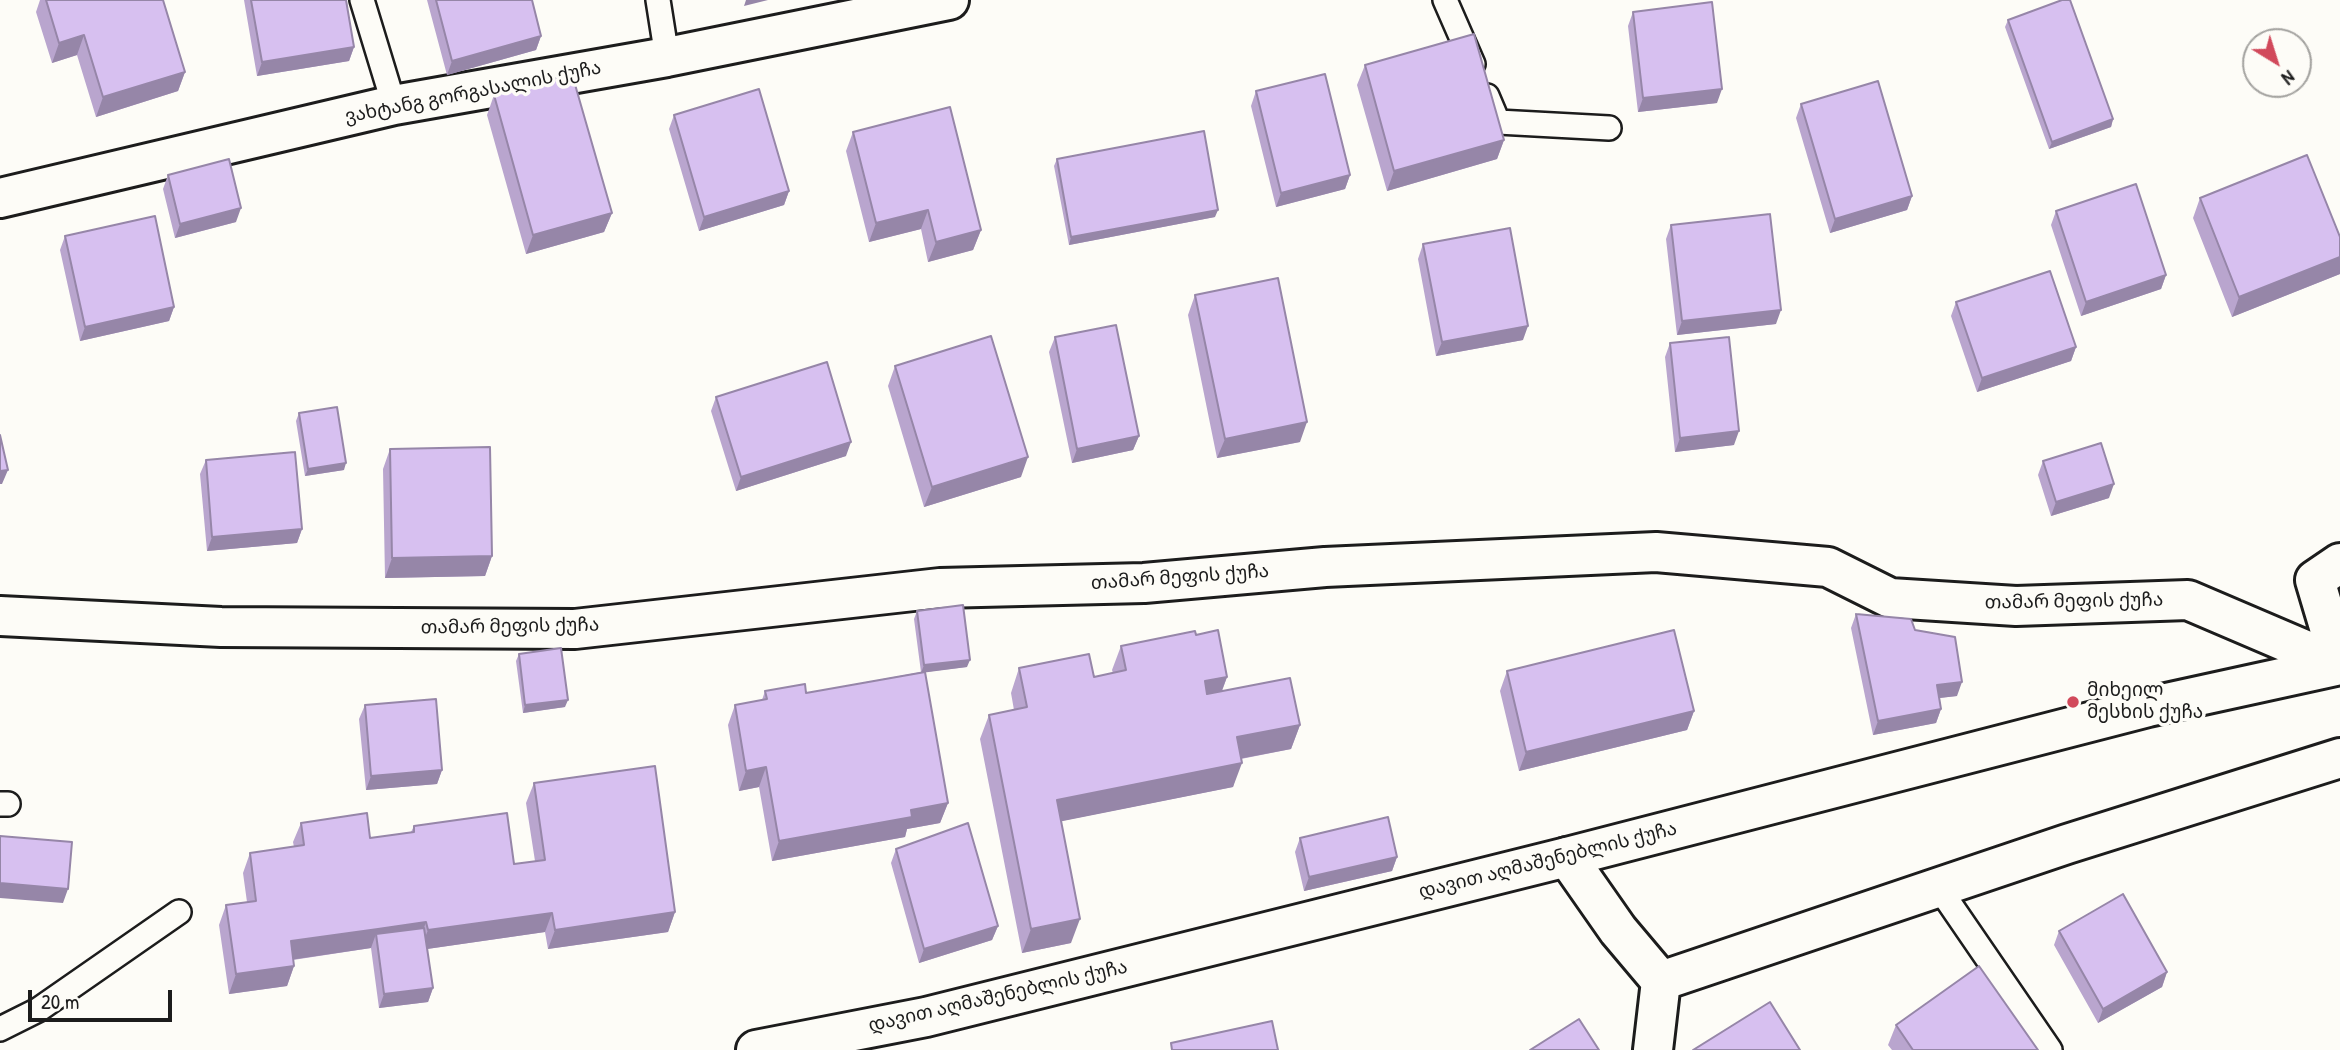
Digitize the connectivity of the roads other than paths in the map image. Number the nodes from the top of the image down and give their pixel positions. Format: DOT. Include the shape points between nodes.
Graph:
graph roads {
  1 [pos="362,0"];
  2 [pos="658,0"];
  3 [pos="949,0"];
  4 [pos="1445,0"];
  5 [pos="667,57"];
  6 [pos="394,105"];
  7 [pos="1609,128"];
  8 [pos="0,198"];
  9 [pos="2340,563"];
  10 [pos="0,616"];
  11 [pos="2340,665"];
  12 [pos="2340,758"];
  13 [pos="1567,857"];
  14 [pos="1939,888"];
  15 [pos="178,912"];
  16 [pos="1661,981"];
  17 [pos="0,1029"];
  18 [pos="755,1050"];
  19 [pos="1653,1050"];
  20 [pos="2050,1050"];
  1 -- 6 [label="lane"];
  2 -- 5 [label="lane"];
  3 -- 5 [label="street, ვახტანგ გორგასალის ქუჩა"];
  4 -- 7 [label="lane" via="1498,122"];
  5 -- 6 [label="street, ვახტანგ გორგასალის ქუჩა"];
  6 -- 8 [label="street, ვახტანგ გორგასალის ქუჩა"];
  9 -- 11 [label="street" via="2315,580"];
  10 -- 11 [label="street, თამარ მეფის ქუჩა" via="221,627 575,629 940,588 1144,583 1325,567 1656,552 1828,567 1890,598 2016,606 2188,600"];
  11 -- 13 [label="street, დავით აღმაშენებლის ქუჩა" via="2135,711"];
  12 -- 14 [label="street"];
  13 -- 16 [label="street"];
  13 -- 18 [label="street, დავით აღმაშენებლის ქუჩა" via="926,1017"];
  14 -- 16 [label="street"];
  14 -- 20 [label="lane"];
  15 -- 17 [label="lane" via="38,1010"];
  16 -- 19 [label="street"];
}
